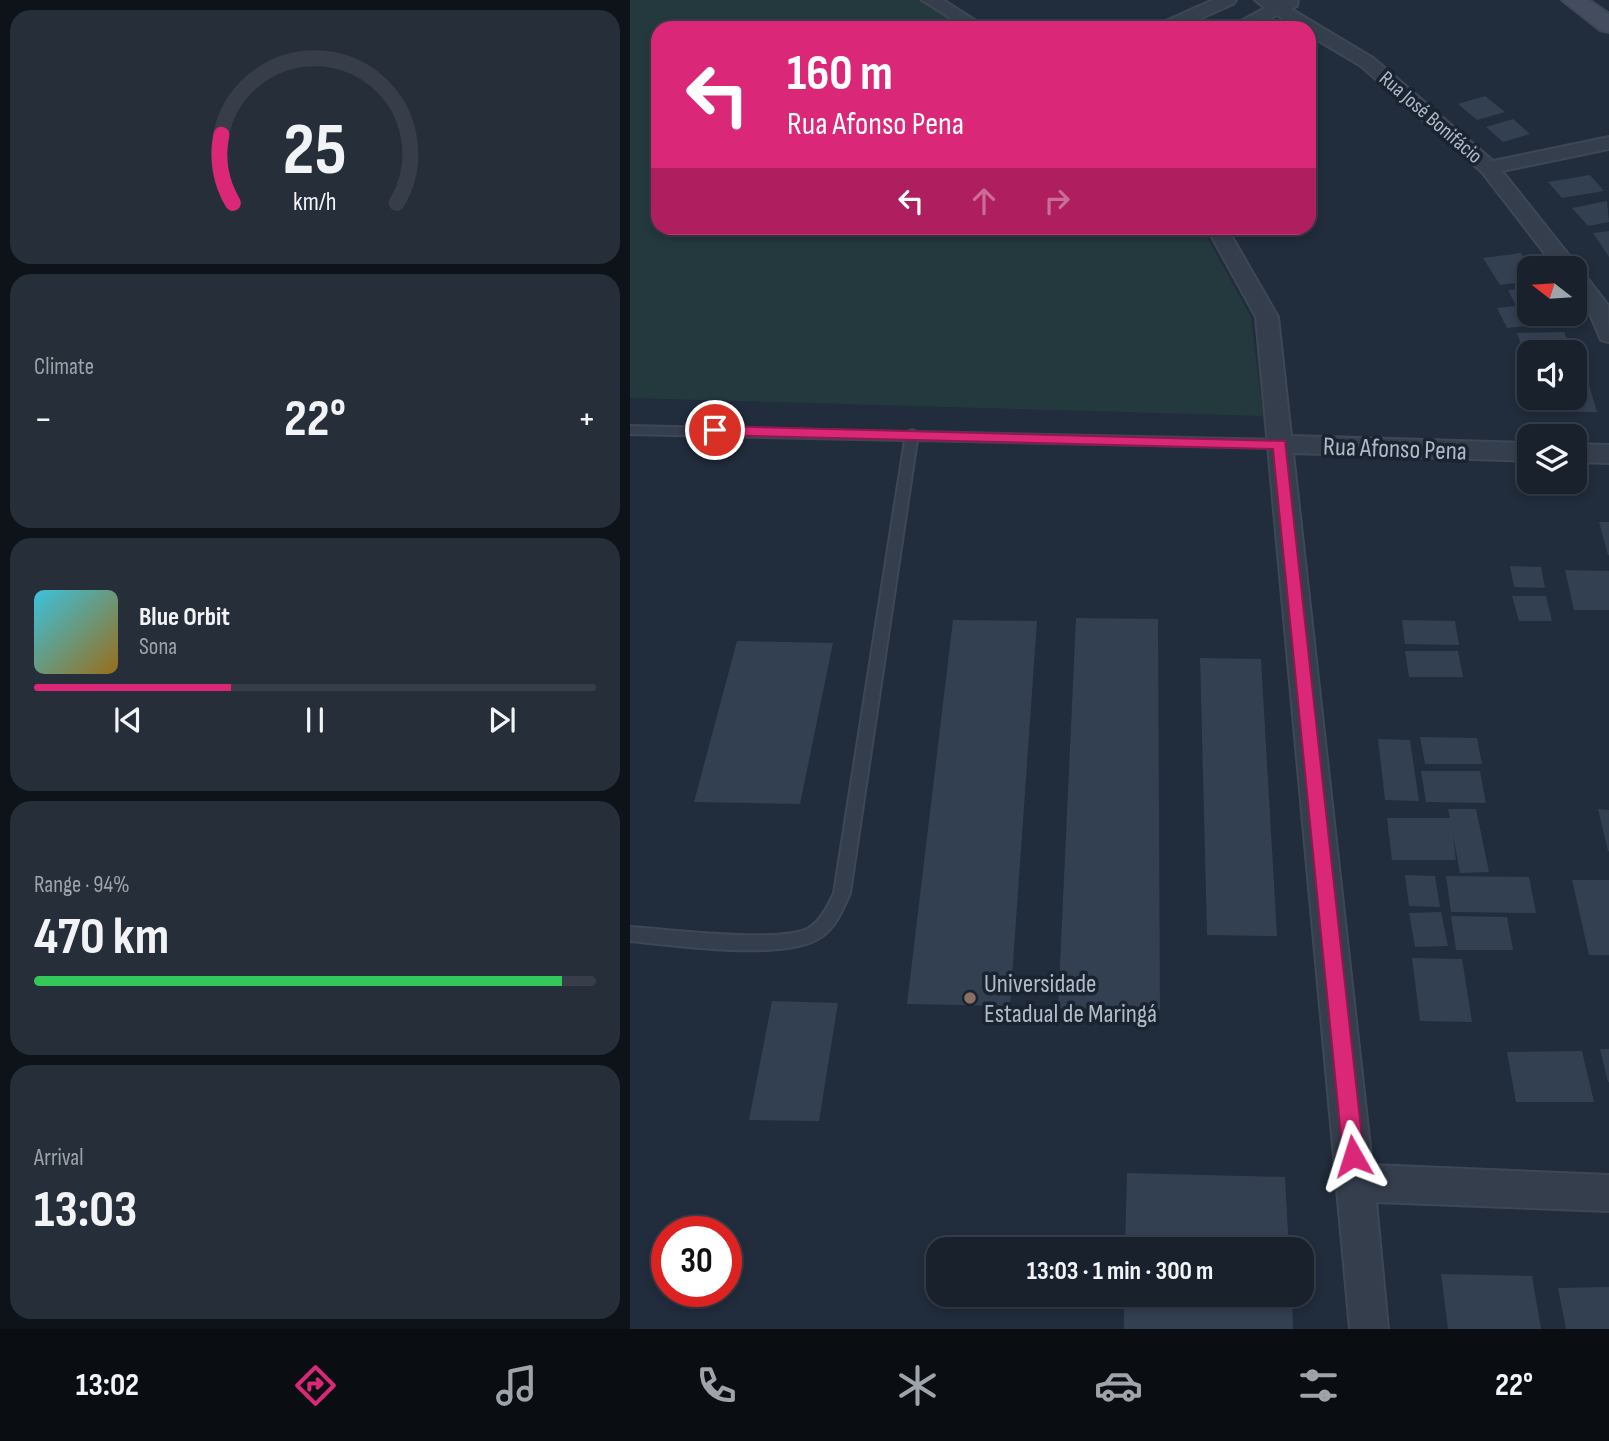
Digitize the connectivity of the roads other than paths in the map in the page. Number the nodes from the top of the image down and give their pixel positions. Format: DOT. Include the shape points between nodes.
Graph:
graph roads {
  1 [pos="932,0"];
  2 [pos="1227,0"];
  3 [pos="1574,0"];
  4 [pos="1280,3"];
  5 [pos="966,21"];
  6 [pos="1180,21"];
  7 [pos="1249,21"];
  8 [pos="1307,21"];
  9 [pos="1609,25"];
  10 [pos="1316,27"];
  11 [pos="1609,143"];
  12 [pos="1489,168"];
  13 [pos="1221,235"];
  14 [pos="1558,256"];
  15 [pos="1587,293"];
  16 [pos="1609,334"];
  17 [pos="630,429"];
  18 [pos="912,434"];
  19 [pos="1280,444"];
  20 [pos="1517,452"];
  21 [pos="1587,453"];
  22 [pos="1609,454"];
  23 [pos="630,933"];
  24 [pos="1356,1183"];
  25 [pos="1609,1193"];
  26 [pos="1369,1329"];
  1 -- 5 [label="street"];
  2 -- 6 [label="street"];
  3 -- 9 [label="main road"];
  4 -- 7 [label="street"];
  4 -- 8 [label="street, Rua José Bonifácio"];
  10 -- 12 [label="street, Rua José Bonifácio" via="1367,62"];
  11 -- 12 [label="street"];
  12 -- 14 [label="street, Rua José Bonifácio"];
  13 -- 19 [label="street" via="1267,317"];
  15 -- 16 [label="street"];
  17 -- 18 [label="lane, Rua Afonso Pena"];
  18 -- 19 [label="lane, Rua Afonso Pena"];
  18 -- 23 [label="lane" via="842,893 824,926 810,937 783,942"];
  19 -- 20 [label="street, Rua Afonso Pena"];
  19 -- 24 [label="street"];
  21 -- 22 [label="street"];
  24 -- 25 [label="street"];
  24 -- 26 [label="street"];
}
